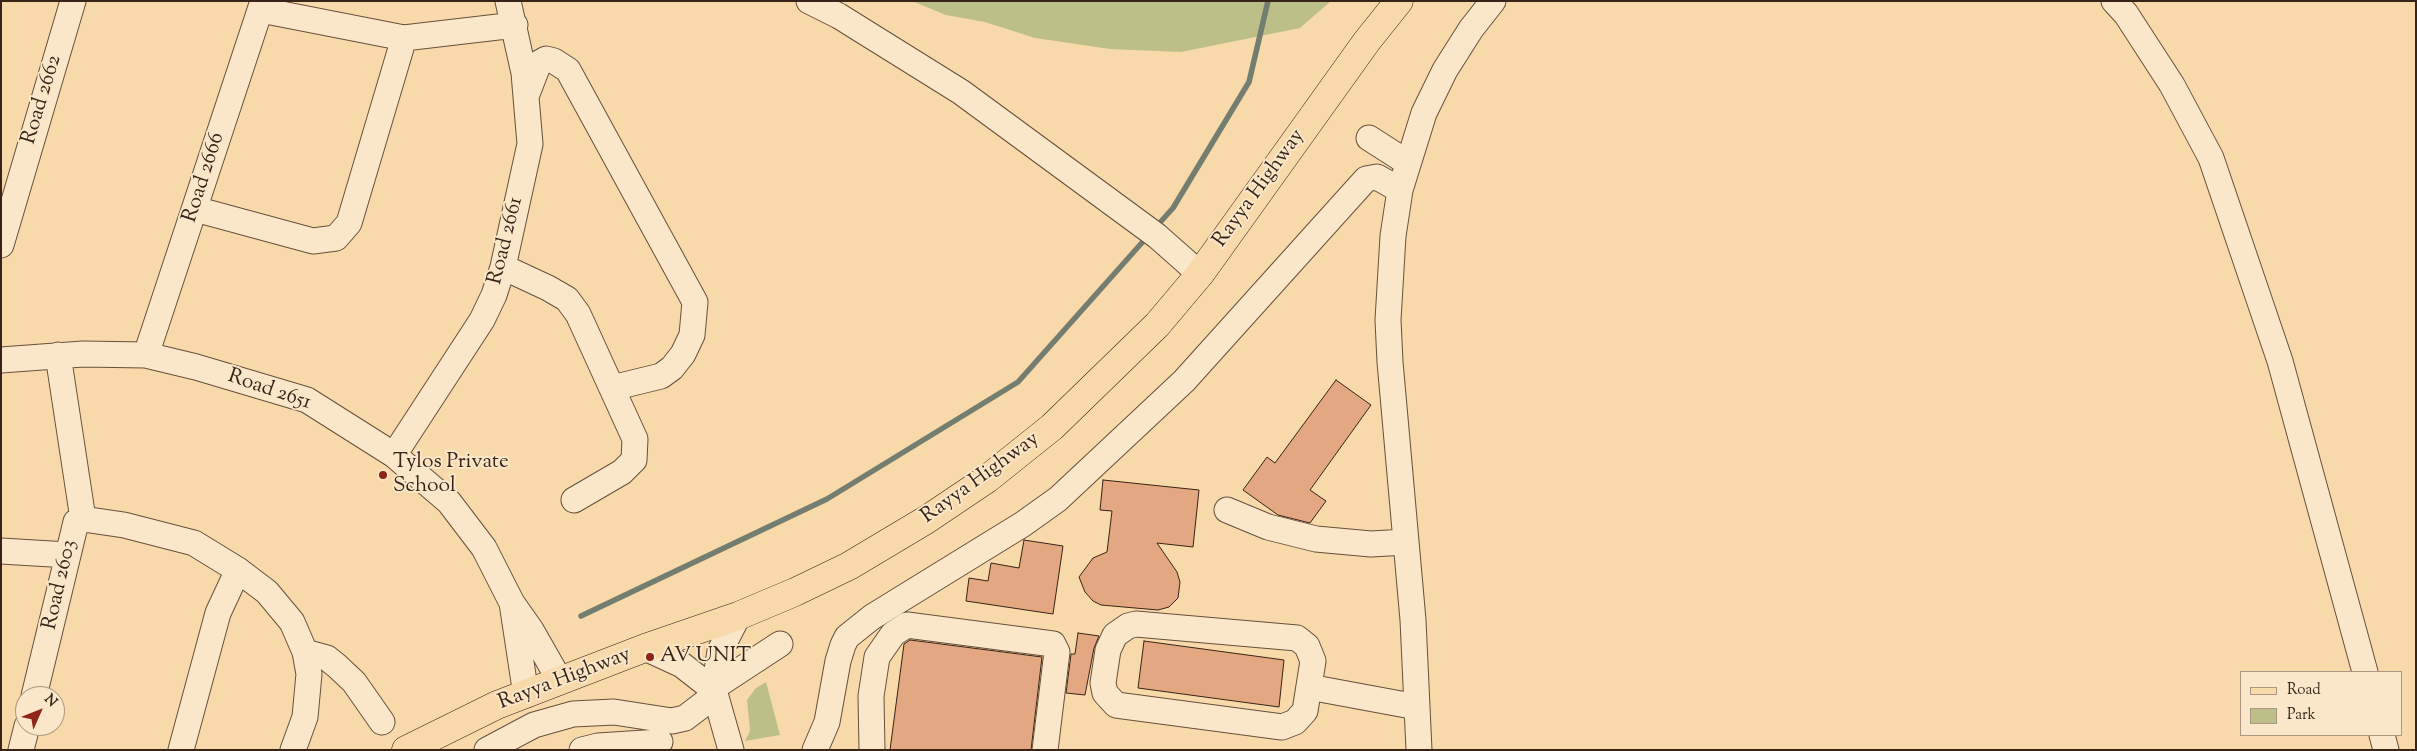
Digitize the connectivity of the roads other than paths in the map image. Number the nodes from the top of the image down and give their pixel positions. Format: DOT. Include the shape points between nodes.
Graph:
graph roads {
  1 [pos="809,1"];
  2 [pos="1399,1"];
  3 [pos="1493,1"];
  4 [pos="2114,1"];
  5 [pos="69,2"];
  6 [pos="262,6"];
  7 [pos="512,13"];
  8 [pos="404,38"];
  9 [pos="526,95"];
  10 [pos="1369,138"];
  11 [pos="1408,163"];
  12 [pos="1400,190"];
  13 [pos="8,197"];
  14 [pos="195,209"];
  15 [pos="1,245"];
  16 [pos="503,267"];
  17 [pos="1200,274"];
  18 [pos="58,355"];
  19 [pos="146,355"];
  20 [pos="1,360"];
  21 [pos="612,388"];
  22 [pos="394,455"];
  23 [pos="574,500"];
  24 [pos="1227,510"];
  25 [pos="83,519"];
  26 [pos="1406,542"];
  27 [pos="1,551"];
  28 [pos="68,555"];
  29 [pos="238,570"];
  30 [pos="512,603"];
  31 [pos="738,616"];
  32 [pos="780,644"];
  33 [pos="646,648"];
  34 [pos="305,652"];
  35 [pos="2365,671"];
  36 [pos="560,681"];
  37 [pos="36,686"];
  38 [pos="1309,687"];
  39 [pos="714,690"];
  40 [pos="526,695"];
  41 [pos="1417,707"];
  42 [pos="382,722"];
  43 [pos="24,736"];
  44 [pos="2382,736"];
  45 [pos="661,737"];
  46 [pos="1,748"];
  47 [pos="8,750"];
  48 [pos="21,750"];
  49 [pos="181,750"];
  50 [pos="293,750"];
  51 [pos="406,750"];
  52 [pos="487,750"];
  53 [pos="582,750"];
  54 [pos="731,750"];
  55 [pos="815,750"];
  56 [pos="872,750"];
  57 [pos="1045,750"];
  58 [pos="1419,750"];
  59 [pos="2386,750"];
  1 -- 17 [label="street" via="839,16 961,92 1149,230"];
  2 -- 17 [label="main road, Rayya Highway" via="1366,41"];
  3 -- 11 [label="street" via="1446,70 1424,113"];
  4 -- 35 [label="street" via="2172,85 2214,167 2280,362"];
  5 -- 13 [label="street, Road 2662"];
  6 -- 8 [label="street"];
  6 -- 14 [label="street, Road 2666"];
  7 -- 8 [label="street"];
  7 -- 9 [label="street, Road 2661"];
  8 -- 14 [label="street" via="349,223 336,238 314,241"];
  9 -- 16 [label="street, Road 2661" via="530,144"];
  9 -- 21 [label="street" via="538,63 546,59 568,70 695,302 692,335 672,368 661,376"];
  10 -- 11 [label="street"];
  11 -- 12 [label="street"];
  12 -- 26 [label="street" via="1388,320 1392,402"];
  12 -- 55 [label="street" via="1377,177 1366,179 1184,381 1058,500 872,617 847,637 838,661 827,722"];
  13 -- 15 [label="street, Road 2662"];
  14 -- 19 [label="street, Road 2666"];
  16 -- 21 [label="street" via="567,299 578,314"];
  16 -- 22 [label="street, Road 2661" via="482,320"];
  17 -- 31 [label="main road, Rayya Highway" via="1110,373 1052,427 987,479 849,566"];
  18 -- 19 [label="street, Road 2651"];
  18 -- 20 [label="street, Road 2651"];
  18 -- 25 [label="street"];
  19 -- 22 [label="street, Road 2651" via="307,400"];
  21 -- 23 [label="street" via="635,439 634,460 622,472"];
  22 -- 30 [label="street, Road 2651" via="455,510 484,548"];
  24 -- 26 [label="street" via="1268,527 1316,539 1371,544"];
  25 -- 28 [label="street, Road 2603" via="76,522"];
  25 -- 29 [label="street, Road 2603" via="124,525 194,543"];
  26 -- 41 [label="street"];
  27 -- 28 [label="street"];
  28 -- 37 [label="street, Road 2603"];
  29 -- 34 [label="street, Road 2603" via="267,592 292,622"];
  29 -- 49 [label="street" via="218,613"];
  30 -- 36 [label="street, Road 2651" via="532,630"];
  30 -- 40 [label="street, Road 2651"];
  31 -- 33 [label="main road, Rayya Highway"];
  31 -- 39 [label="street" via="720,651"];
  32 -- 39 [label="street"];
  33 -- 36 [label="main road, Rayya Highway"];
  33 -- 39 [label="street" via="682,665"];
  34 -- 42 [label="street" via="327,658 338,666 354,682"];
  34 -- 50 [label="street, Road 2603" via="309,674 305,717"];
  36 -- 40 [label="main road, Rayya Highway"];
  38 -- 38 [label="street" via="1312,656 1307,646 1297,638 1136,624 1121,630 1111,642 1103,684 1105,693 1116,705 1282,727 1300,718 1305,710"];
  38 -- 41 [label="street"];
  39 -- 45 [label="street" via="706,702"];
  39 -- 54 [label="street"];
  40 -- 51 [label="main road, Rayya Highway" via="441,731"];
  41 -- 58 [label="street"];
  43 -- 48 [label="street"];
  44 -- 59 [label="street"];
  45 -- 52 [label="street" via="641,715 614,712 573,714 534,725"];
  45 -- 53 [label="street"];
  46 -- 47 [label="street"];
  56 -- 57 [label="street" via="871,696 877,656 893,634 906,625 1053,644 1057,652"];
}
